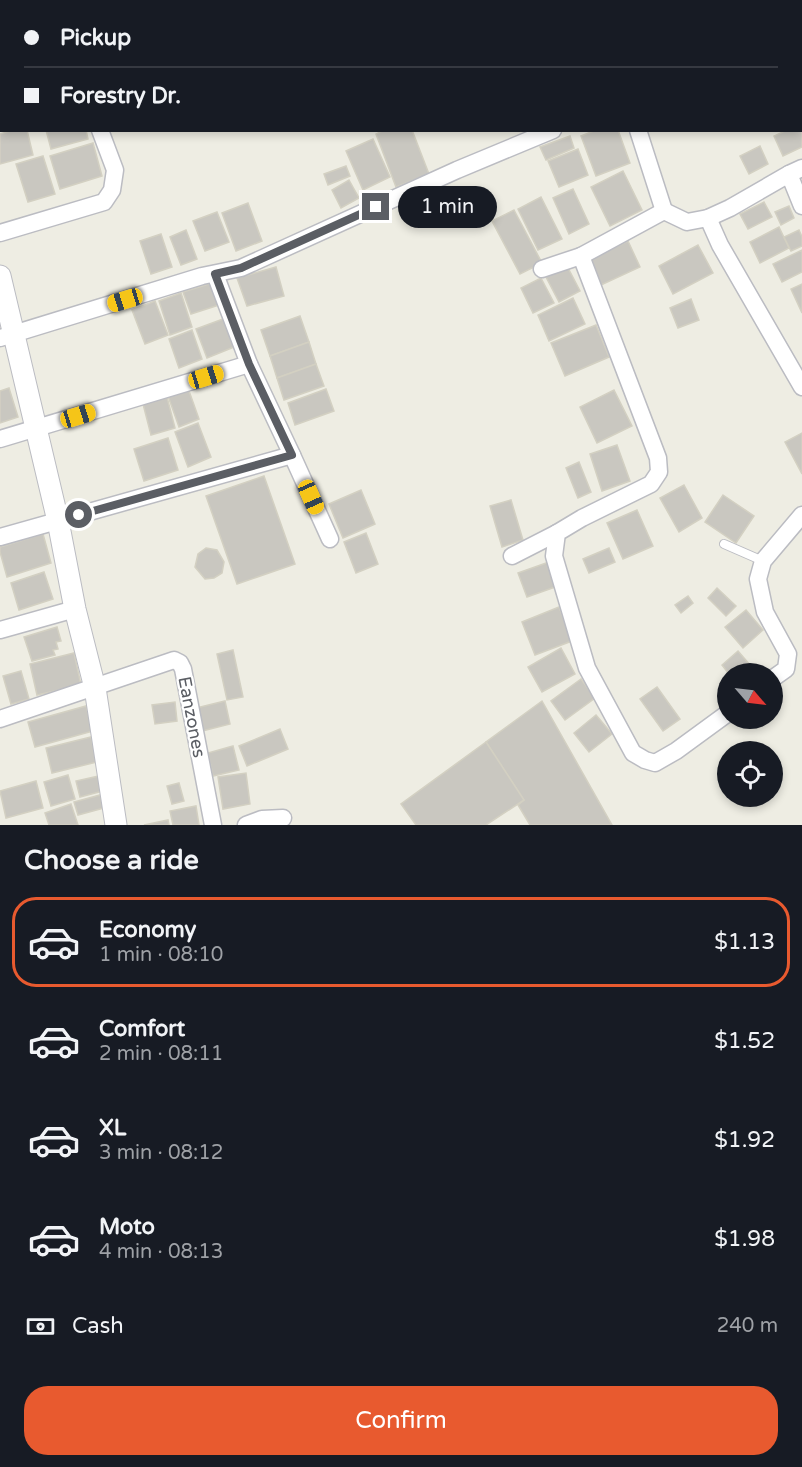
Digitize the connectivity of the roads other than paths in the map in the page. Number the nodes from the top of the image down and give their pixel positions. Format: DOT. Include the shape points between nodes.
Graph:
graph roads {
  1 [pos="101,132"];
  2 [pos="548,132"];
  3 [pos="639,132"];
  4 [pos="795,171"];
  5 [pos="802,206"];
  6 [pos="664,211"];
  7 [pos="708,218"];
  8 [pos="0,233"];
  9 [pos="581,256"];
  10 [pos="542,269"];
  11 [pos="215,274"];
  12 [pos="0,276"];
  13 [pos="6,336"];
  14 [pos="249,364"];
  15 [pos="802,387"];
  16 [pos="35,429"];
  17 [pos="0,439"];
  18 [pos="292,455"];
  19 [pos="802,515"];
  20 [pos="58,521"];
  21 [pos="557,533"];
  22 [pos="0,537"];
  23 [pos="330,539"];
  24 [pos="724,544"];
  25 [pos="512,556"];
  26 [pos="763,561"];
  27 [pos="75,609"];
  28 [pos="0,630"];
  29 [pos="783,671"];
  30 [pos="95,688"];
  31 [pos="0,719"];
  32 [pos="717,720"];
  33 [pos="283,818"];
  34 [pos="116,825"];
  35 [pos="213,825"];
  36 [pos="246,825"];
  1 -- 8 [label="street" via="115,170 112,190 104,202"];
  2 -- 11 [label="street" via="241,268"];
  3 -- 6 [label="street"];
  4 -- 5 [label="street"];
  4 -- 7 [label="street"];
  6 -- 7 [label="street" via="687,222"];
  6 -- 9 [label="street"];
  7 -- 15 [label="street"];
  9 -- 10 [label="street"];
  9 -- 21 [label="street" via="658,458 659,472 651,484"];
  11 -- 13 [label="street"];
  11 -- 14 [label="street"];
  12 -- 13 [label="street"];
  13 -- 16 [label="street"];
  14 -- 16 [label="street"];
  14 -- 18 [label="street"];
  16 -- 17 [label="street"];
  16 -- 20 [label="street"];
  18 -- 20 [label="street"];
  18 -- 23 [label="street"];
  19 -- 26 [label="street"];
  20 -- 22 [label="street"];
  20 -- 27 [label="street"];
  21 -- 25 [label="street"];
  21 -- 32 [label="street" via="554,556 587,668 633,753 655,763"];
  24 -- 26 [label="lane"];
  26 -- 29 [label="street" via="758,579 765,612 788,654"];
  27 -- 28 [label="street"];
  27 -- 30 [label="street"];
  30 -- 31 [label="street"];
  30 -- 34 [label="street"];
  30 -- 35 [label="street, Eanzones" via="174,660 180,663"];
  33 -- 36 [label="street"];
}
